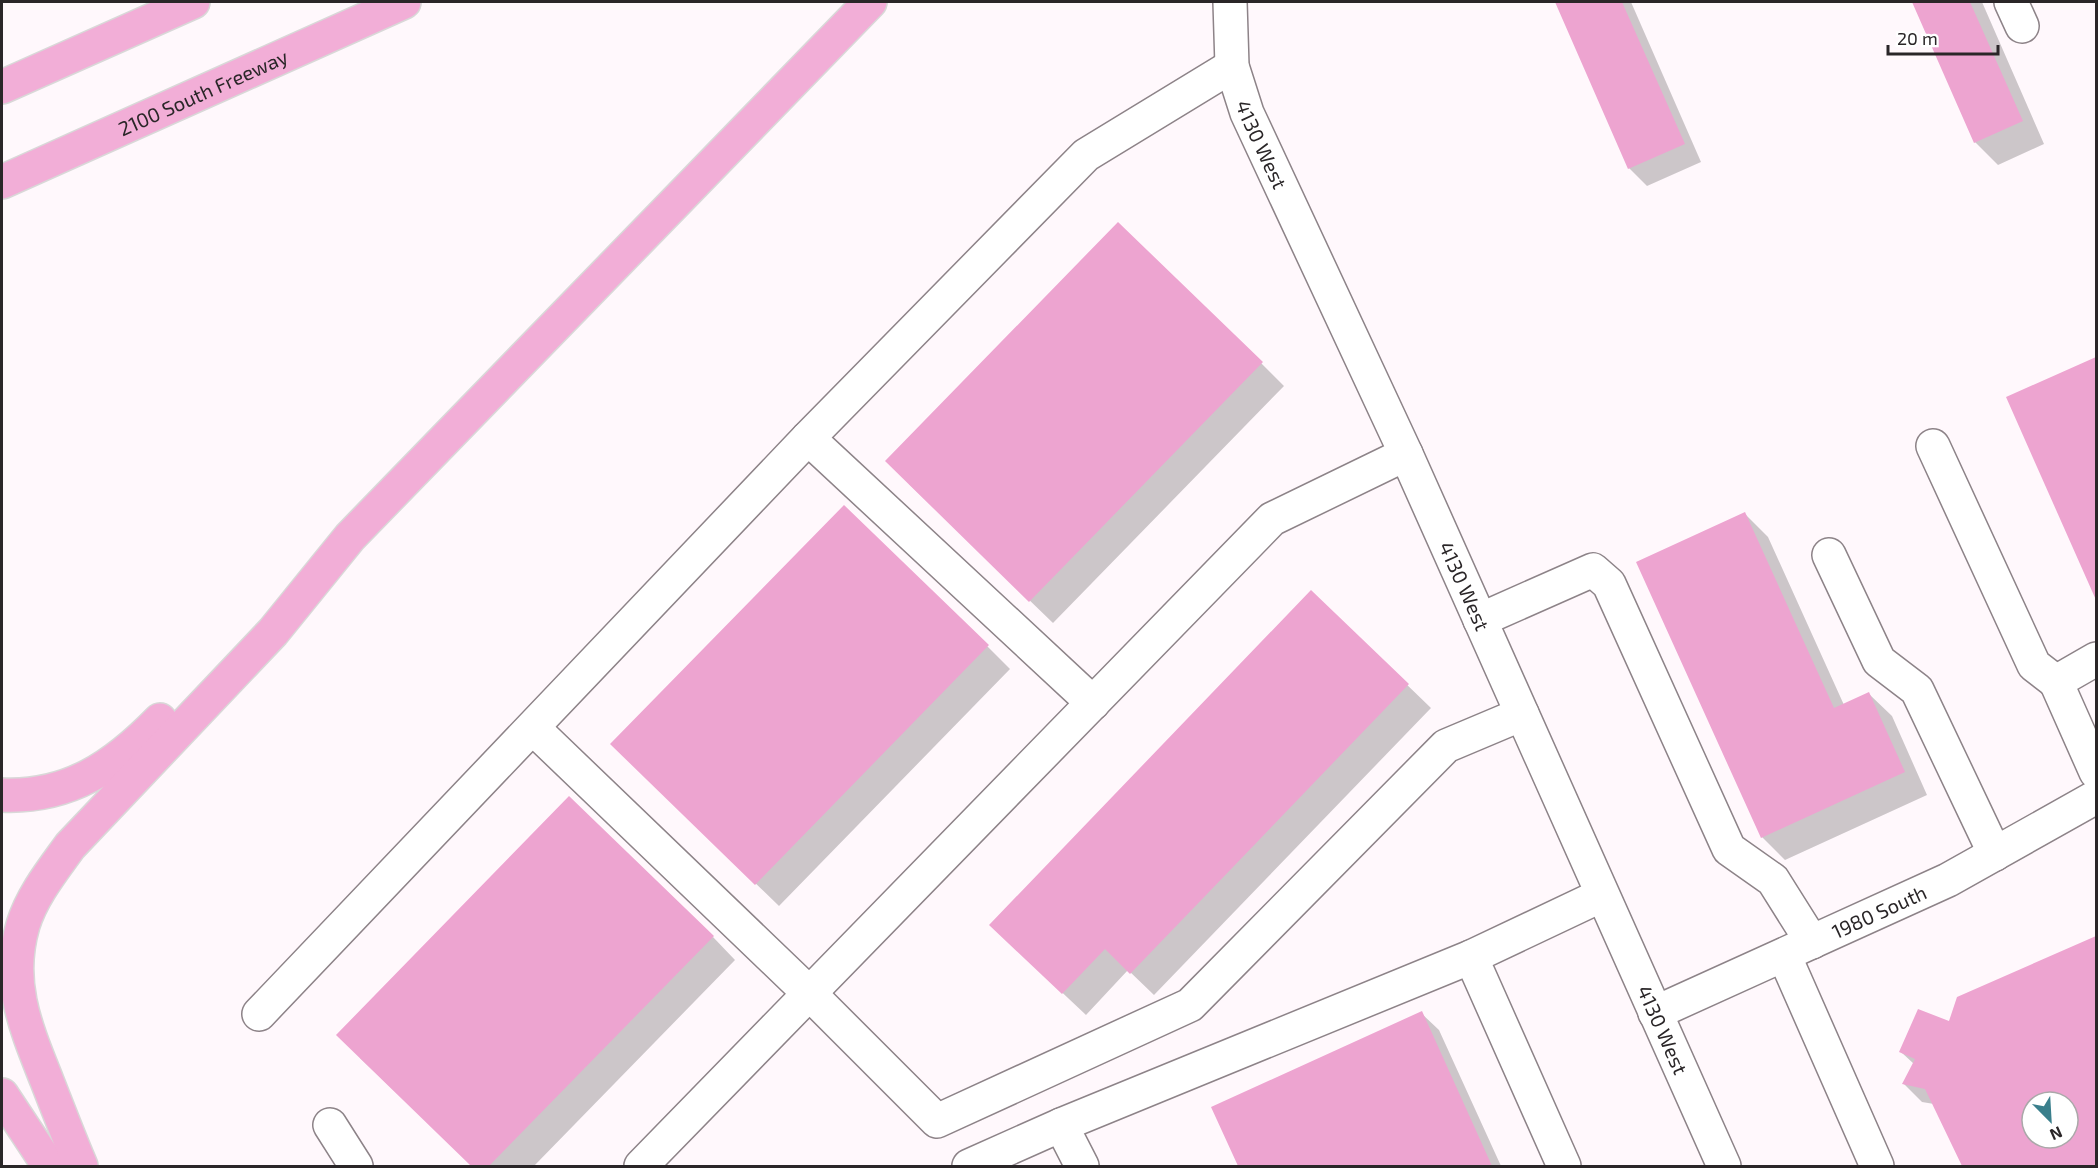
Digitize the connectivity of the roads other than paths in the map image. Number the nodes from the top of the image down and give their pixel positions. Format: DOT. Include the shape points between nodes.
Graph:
graph roads {
  1 [pos="194,2"];
  2 [pos="404,2"];
  3 [pos="870,2"];
  4 [pos="1230,2"];
  5 [pos="1232,66"];
  6 [pos="2,87"];
  7 [pos="2,182"];
  8 [pos="808,438"];
  9 [pos="1933,446"];
  10 [pos="1406,454"];
  11 [pos="350,537"];
  12 [pos="1829,555"];
  13 [pos="1480,620"];
  14 [pos="2097,659"];
  15 [pos="2056,682"];
  16 [pos="1093,703"];
  17 [pos="1522,714"];
  18 [pos="533,728"];
  19 [pos="2097,772"];
  20 [pos="2,795"];
  21 [pos="2097,797"];
  22 [pos="1995,854"];
  23 [pos="1602,895"];
  24 [pos="1798,949"];
  25 [pos="1471,957"];
  26 [pos="810,993"];
  27 [pos="1655,1013"];
  28 [pos="259,1014"];
  29 [pos="2,1095"];
  30 [pos="330,1125"];
  31 [pos="1061,1125"];
  32 [pos="49,1167"];
  33 [pos="81,1167"];
  34 [pos="357,1167"];
  35 [pos="641,1167"];
  36 [pos="969,1167"];
  37 [pos="1082,1167"];
  38 [pos="1564,1167"];
  39 [pos="1724,1167"];
  40 [pos="1877,1167"];
  1 -- 6 [label="highway"];
  2 -- 7 [label="highway, 2100 South Freeway"];
  3 -- 11 [label="highway"];
  4 -- 5 [label="street, 4130 West"];
  5 -- 8 [label="street" via="1086,155"];
  5 -- 10 [label="street, 4130 West" via="1247,113"];
  8 -- 16 [label="street"];
  8 -- 18 [label="street"];
  9 -- 15 [label="street" via="2034,665"];
  10 -- 13 [label="street, 4130 West"];
  10 -- 16 [label="street" via="1272,519"];
  11 -- 20 [label="highway" via="258,620 126,753 65,786 29,795"];
  11 -- 33 [label="highway" via="273,632 70,846 33,901 18,946 18,996 24,1025"];
  12 -- 22 [label="street" via="1878,661 1917,690"];
  13 -- 17 [label="street, 4130 West"];
  13 -- 24 [label="street" via="1593,570 1609,584 1729,849 1773,880"];
  14 -- 15 [label="street"];
  15 -- 19 [label="street"];
  16 -- 26 [label="street"];
  17 -- 23 [label="street, 4130 West"];
  17 -- 26 [label="street" via="1446,746 1190,1005 937,1122"];
  18 -- 26 [label="street"];
  18 -- 28 [label="street"];
  21 -- 22 [label="street, 1980 South"];
  22 -- 24 [label="street, 1980 South" via="1948,880"];
  23 -- 25 [label="street"];
  23 -- 27 [label="street, 4130 West"];
  24 -- 27 [label="street, 1980 South"];
  24 -- 40 [label="street"];
  25 -- 31 [label="street"];
  25 -- 38 [label="street"];
  26 -- 35 [label="street"];
  27 -- 39 [label="street, 4130 West"];
  29 -- 32 [label="highway"];
  30 -- 34 [label="street"];
  31 -- 36 [label="street"];
  31 -- 37 [label="street"];
}
